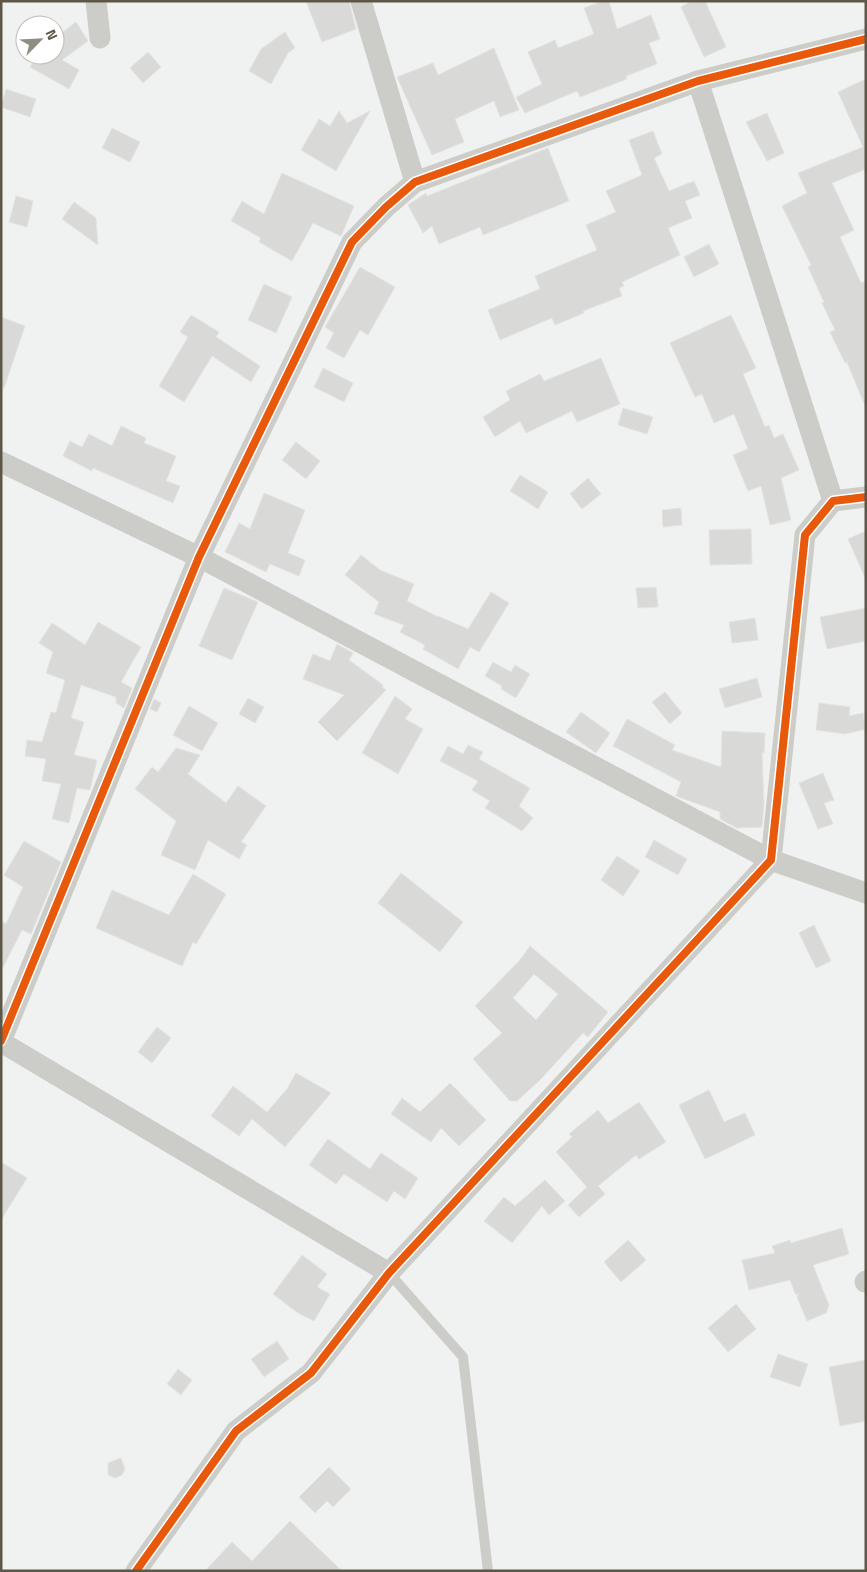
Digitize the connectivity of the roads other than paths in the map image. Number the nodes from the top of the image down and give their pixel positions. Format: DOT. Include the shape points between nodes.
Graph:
graph roads {
  1 [pos="96,1"];
  2 [pos="361,1"];
  3 [pos="100,38"];
  4 [pos="866,39"];
  5 [pos="698,81"];
  6 [pos="415,182"];
  7 [pos="1,462"];
  8 [pos="866,497"];
  9 [pos="833,501"];
  10 [pos="199,557"];
  11 [pos="771,860"];
  12 [pos="866,892"];
  13 [pos="1,1041"];
  14 [pos="389,1273"];
  15 [pos="136,1571"];
  16 [pos="488,1571"];
  1 -- 3 [label="street"];
  2 -- 6 [label="street"];
  4 -- 5 [label="street"];
  5 -- 6 [label="street"];
  5 -- 9 [label="street"];
  6 -- 10 [label="street" via="352,242"];
  7 -- 10 [label="street"];
  8 -- 9 [label="street"];
  9 -- 11 [label="street" via="805,535"];
  10 -- 11 [label="street"];
  10 -- 13 [label="street"];
  11 -- 12 [label="street"];
  11 -- 14 [label="street"];
  13 -- 14 [label="street"];
  14 -- 15 [label="street" via="312,1373 236,1431"];
  14 -- 16 [label="lane" via="463,1357"];
}
